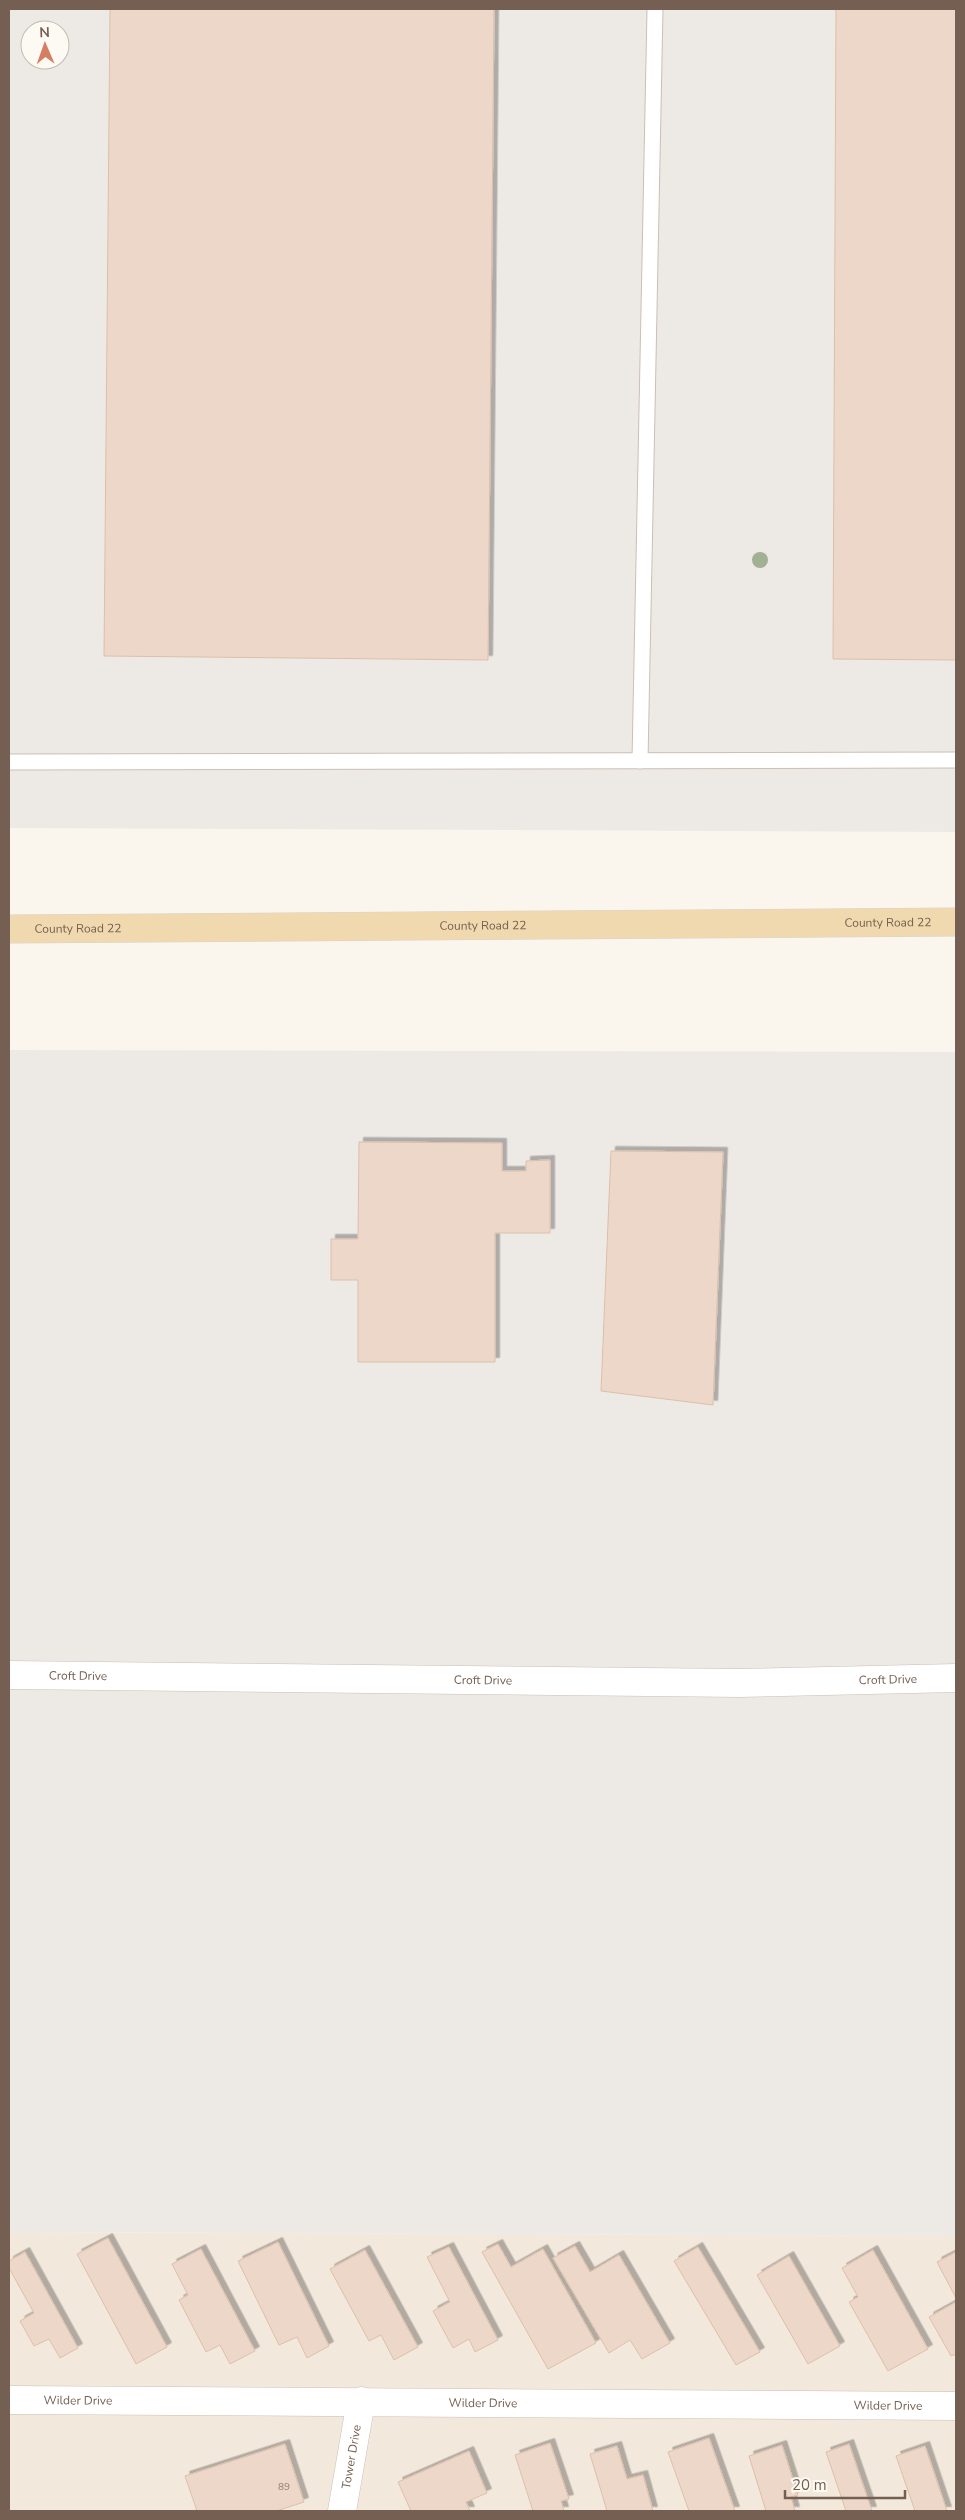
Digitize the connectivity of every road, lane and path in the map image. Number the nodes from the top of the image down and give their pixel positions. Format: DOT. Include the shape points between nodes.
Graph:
graph roads {
  1 [pos="655,9"];
  2 [pos="956,760"];
  3 [pos="640,761"];
  4 [pos="9,762"];
  5 [pos="956,922"];
  6 [pos="9,929"];
  7 [pos="9,1675"];
  8 [pos="956,1678"];
  9 [pos="9,2400"];
  10 [pos="361,2401"];
  11 [pos="956,2406"];
  12 [pos="342,2511"];
  1 -- 3 [label="lane"];
  2 -- 3 [label="lane"];
  3 -- 4 [label="lane"];
  5 -- 6 [label="main road, County Road 22"];
  7 -- 8 [label="street, Croft Drive" via="739,1682"];
  9 -- 10 [label="street, Wilder Drive"];
  10 -- 11 [label="street, Wilder Drive"];
  10 -- 12 [label="street, Tower Drive"];
}
